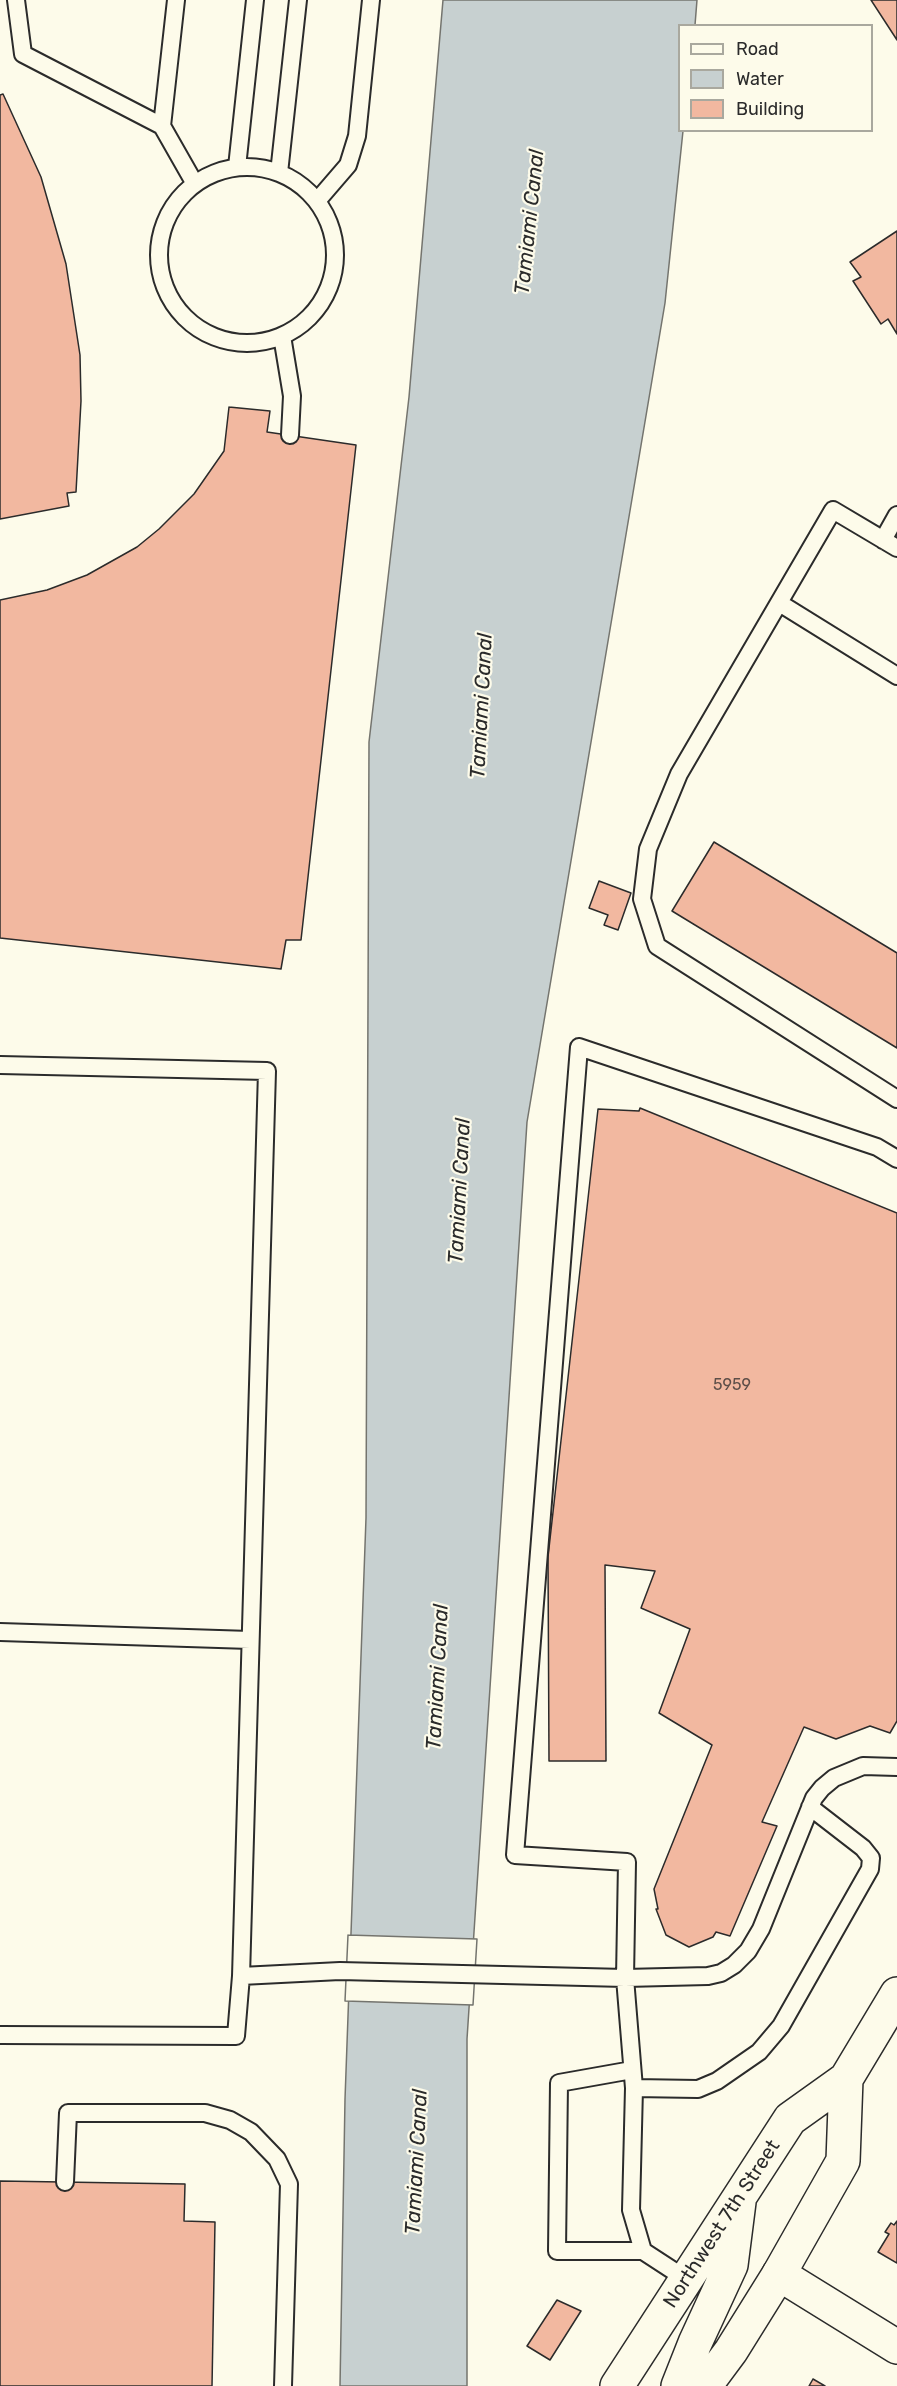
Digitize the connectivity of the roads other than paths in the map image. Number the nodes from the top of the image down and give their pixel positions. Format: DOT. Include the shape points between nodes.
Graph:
graph roads {
  1 [pos="16,0"];
  2 [pos="176,0"];
  3 [pos="255,0"];
  4 [pos="298,0"];
  5 [pos="371,0"];
  6 [pos="162,126"];
  7 [pos="237,167"];
  8 [pos="279,172"];
  9 [pos="195,184"];
  10 [pos="317,201"];
  11 [pos="282,336"];
  12 [pos="290,435"];
  13 [pos="897,515"];
  14 [pos="890,544"];
  15 [pos="781,604"];
  16 [pos="897,676"];
  17 [pos="0,1065"];
  18 [pos="897,1099"];
  19 [pos="897,1159"];
  20 [pos="0,1632"];
  21 [pos="250,1640"];
  22 [pos="897,1767"];
  23 [pos="810,1807"];
  24 [pos="241,1976"];
  25 [pos="625,1978"];
  26 [pos="897,1994"];
  27 [pos="0,2035"];
  28 [pos="632,2070"];
  29 [pos="846,2079"];
  30 [pos="634,2088"];
  31 [pos="65,2182"];
  32 [pos="740,2194"];
  33 [pos="643,2251"];
  34 [pos="779,2274"];
  35 [pos="686,2279"];
  36 [pos="897,2347"];
  37 [pos="283,2386"];
  38 [pos="617,2386"];
  39 [pos="678,2386"];
  40 [pos="705,2386"];
  1 -- 6 [label="lane" via="23,54"];
  2 -- 6 [label="lane"];
  3 -- 7 [label="lane"];
  4 -- 8 [label="lane"];
  5 -- 10 [label="lane" via="357,136 348,165"];
  6 -- 9 [label="lane"];
  7 -- 8 [label="lane"];
  7 -- 9 [label="lane" via="215,172"];
  8 -- 10 [label="lane" via="300,184"];
  9 -- 11 [label="lane" via="174,204 162,230 158,259 164,286 173,303 199,331 226,342 254,344"];
  10 -- 11 [label="lane" via="330,225 335,251 332,277 322,302 304,322"];
  11 -- 12 [label="lane" via="292,396"];
  13 -- 14 [label="lane"];
  14 -- 15 [label="lane" via="833,510"];
  15 -- 16 [label="lane"];
  15 -- 18 [label="lane" via="679,774 648,849 642,899 657,946"];
  17 -- 21 [label="lane" via="267,1071"];
  19 -- 25 [label="lane" via="877,1147 579,1047 515,1855 627,1862"];
  20 -- 21 [label="lane"];
  21 -- 24 [label="lane"];
  22 -- 23 [label="lane" via="863,1766 848,1771 822,1788"];
  23 -- 25 [label="lane" via="761,1929 734,1965 708,1976"];
  23 -- 30 [label="lane" via="863,1848 871,1858 870,1869 781,2026 759,2052 717,2081 698,2089"];
  24 -- 25 [label="lane" via="340,1971"];
  24 -- 27 [label="lane" via="236,2036"];
  25 -- 28 [label="lane"];
  26 -- 29 [label="main road, Northwest 7th Street"];
  28 -- 30 [label="lane"];
  28 -- 33 [label="lane" via="559,2084 557,2251"];
  29 -- 32 [label="main road, Northwest 7th Street" via="790,2119"];
  29 -- 34 [label="main road, Northwest 7th Street" via="843,2161"];
  30 -- 33 [label="lane" via="631,2211"];
  31 -- 37 [label="lane" via="68,2113 205,2113 230,2120 251,2132 277,2159 289,2184"];
  32 -- 35 [label="main road, Northwest 7th Street"];
  32 -- 39 [label="main road" via="731,2265"];
  33 -- 35 [label="lane"];
  34 -- 36 [label="main road"];
  34 -- 40 [label="main road, Northwest 7th Street"];
  35 -- 38 [label="main road, Northwest 7th Street"];
}
